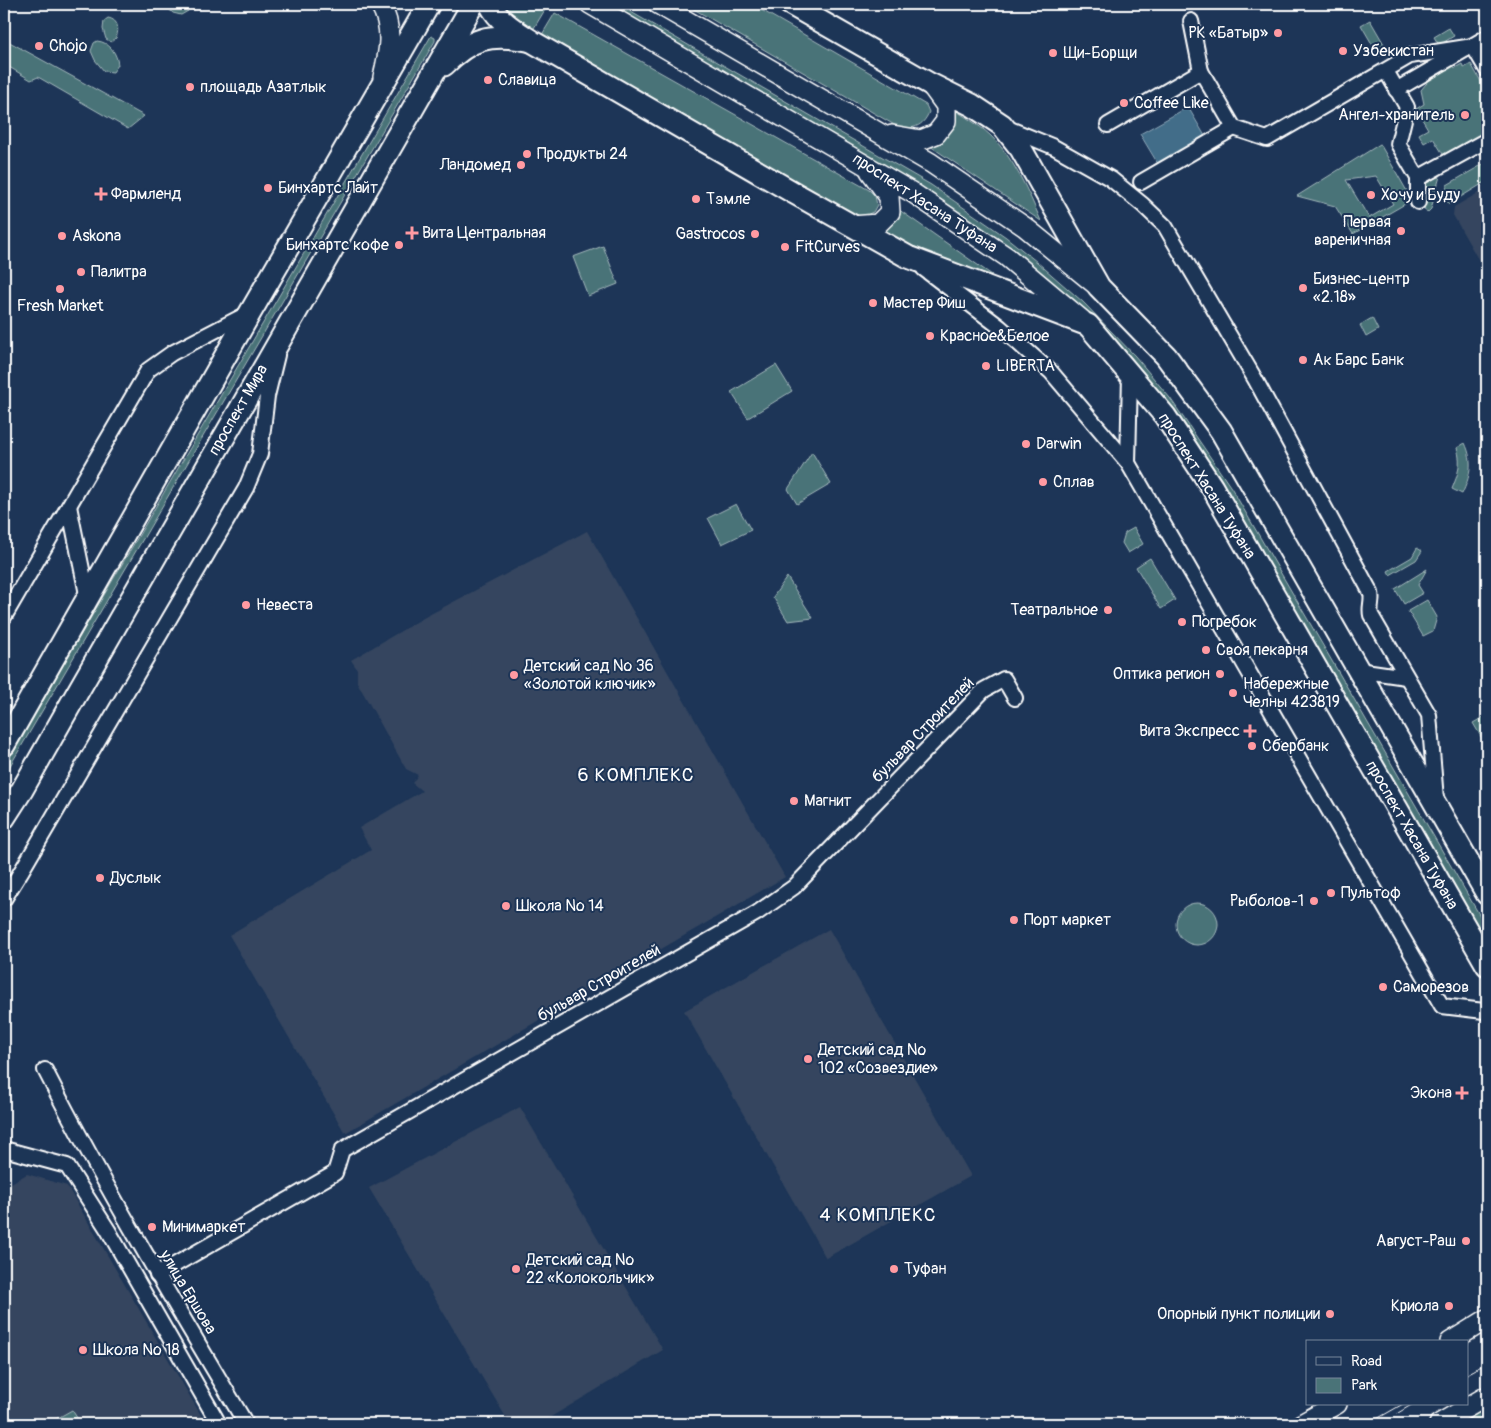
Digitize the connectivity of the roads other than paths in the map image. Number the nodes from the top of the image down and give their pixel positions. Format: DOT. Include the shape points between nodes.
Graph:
graph roads {
  1 [pos="380,4"];
  2 [pos="429,4"];
  3 [pos="473,4"];
  4 [pos="490,4"];
  5 [pos="590,4"];
  6 [pos="658,4"];
  7 [pos="790,4"];
  8 [pos="1191,21"];
  9 [pos="1487,38"];
  10 [pos="533,42"];
  11 [pos="1473,46"];
  12 [pos="1407,51"];
  13 [pos="1487,70"];
  14 [pos="1201,71"];
  15 [pos="1386,71"];
  16 [pos="1421,75"];
  17 [pos="433,76"];
  18 [pos="930,84"];
  19 [pos="1396,90"];
  20 [pos="379,91"];
  21 [pos="1002,125"];
  22 [pos="1108,126"];
  23 [pos="1234,128"];
  24 [pos="881,134"];
  25 [pos="1487,140"];
  26 [pos="865,164"];
  27 [pos="1418,178"];
  28 [pos="1141,182"];
  29 [pos="1418,202"];
  30 [pos="852,226"];
  31 [pos="908,257"];
  32 [pos="1099,287"];
  33 [pos="250,313"];
  34 [pos="289,322"];
  35 [pos="1088,326"];
  36 [pos="1130,375"];
  37 [pos="1128,463"];
  38 [pos="69,506"];
  39 [pos="88,599"];
  40 [pos="4,617"];
  41 [pos="1358,670"];
  42 [pos="1406,677"];
  43 [pos="1015,698"];
  44 [pos="4,745"];
  45 [pos="1437,808"];
  46 [pos="4,818"];
  47 [pos="1487,894"];
  48 [pos="4,899"];
  49 [pos="1487,965"];
  50 [pos="1487,1013"];
  51 [pos="45,1070"];
  52 [pos="4,1149"];
  53 [pos="157,1275"];
  54 [pos="1487,1319"];
  55 [pos="1453,1340"];
  56 [pos="1487,1396"];
  57 [pos="1333,1406"];
  58 [pos="219,1424"];
  59 [pos="246,1424"];
  60 [pos="1301,1424"];
  61 [pos="1439,1424"];
  1 -- 20 [label="main road" via="388,23 390,40"];
  2 -- 20 [label="main road"];
  3 -- 17 [label="main road, проспект Мира"];
  4 -- 10 [label="main road" via="502,20"];
  5 -- 26 [label="main road, проспект Хасана Туфана"];
  6 -- 24 [label="main road, проспект Хасана Туфана"];
  7 -- 18 [label="main road"];
  8 -- 14 [label="street"];
  9 -- 11 [label="street"];
  10 -- 17 [label="main road" via="500,36 477,40 454,55"];
  10 -- 30 [label="main road"];
  11 -- 12 [label="street"];
  11 -- 13 [label="street"];
  11 -- 16 [label="street"];
  12 -- 15 [label="street"];
  12 -- 16 [label="street"];
  14 -- 22 [label="street"];
  14 -- 23 [label="street"];
  15 -- 19 [label="street"];
  15 -- 23 [label="street" via="1267,140"];
  16 -- 19 [label="street"];
  17 -- 34 [label="main road, проспект Мира"];
  18 -- 21 [label="main road" via="972,105"];
  18 -- 24 [label="main road" via="946,106 946,121 936,134 921,140"];
  19 -- 27 [label="street" via="1406,106 1398,144"];
  20 -- 33 [label="main road"];
  21 -- 32 [label="main road" via="1021,149"];
  21 -- 42 [label="street" via="1054,147 1111,179 1165,226 1255,379 1371,593 1371,615"];
  23 -- 28 [label="street"];
  24 -- 32 [label="main road, проспект Хасана Туфана" via="931,163 1025,227"];
  25 -- 27 [label="street"];
  26 -- 30 [label="main road" via="890,197 890,212 878,224"];
  26 -- 35 [label="main road, проспект Хасана Туфана" via="914,192 1007,257"];
  27 -- 29 [label="street"];
  30 -- 31 [label="main road"];
  31 -- 35 [label="main road"];
  31 -- 37 [label="street" via="1000,326 1051,372"];
  32 -- 41 [label="main road, проспект Хасана Туфана" via="1166,356 1221,431"];
  33 -- 38 [label="street" via="172,352 148,370"];
  33 -- 39 [label="main road"];
  34 -- 46 [label="main road, проспект Мира"];
  34 -- 48 [label="street" via="274,363 260,454 246,488"];
  35 -- 36 [label="main road, проспект Хасана Туфана"];
  36 -- 37 [label="street"];
  36 -- 49 [label="main road, проспект Хасана Туфана" via="1164,416 1212,488"];
  37 -- 50 [label="street" via="1442,1006"];
  38 -- 39 [label="street"];
  38 -- 40 [label="street"];
  39 -- 44 [label="main road"];
  41 -- 42 [label="street"];
  41 -- 45 [label="main road, проспект Хасана Туфана"];
  42 -- 45 [label="street" via="1429,715"];
  43 -- 53 [label="street, бульвар Строителей" via="1004,679 984,690 794,887 757,913 342,1150 335,1173"];
  45 -- 47 [label="main road, проспект Хасана Туфана"];
  51 -- 53 [label="street, улица Ершова"];
  52 -- 58 [label="street" via="67,1166 108,1230"];
  53 -- 59 [label="street, улица Ершова"];
  54 -- 55 [label="main road"];
  56 -- 61 [label="main road"];
  57 -- 60 [label="main road"];
}
